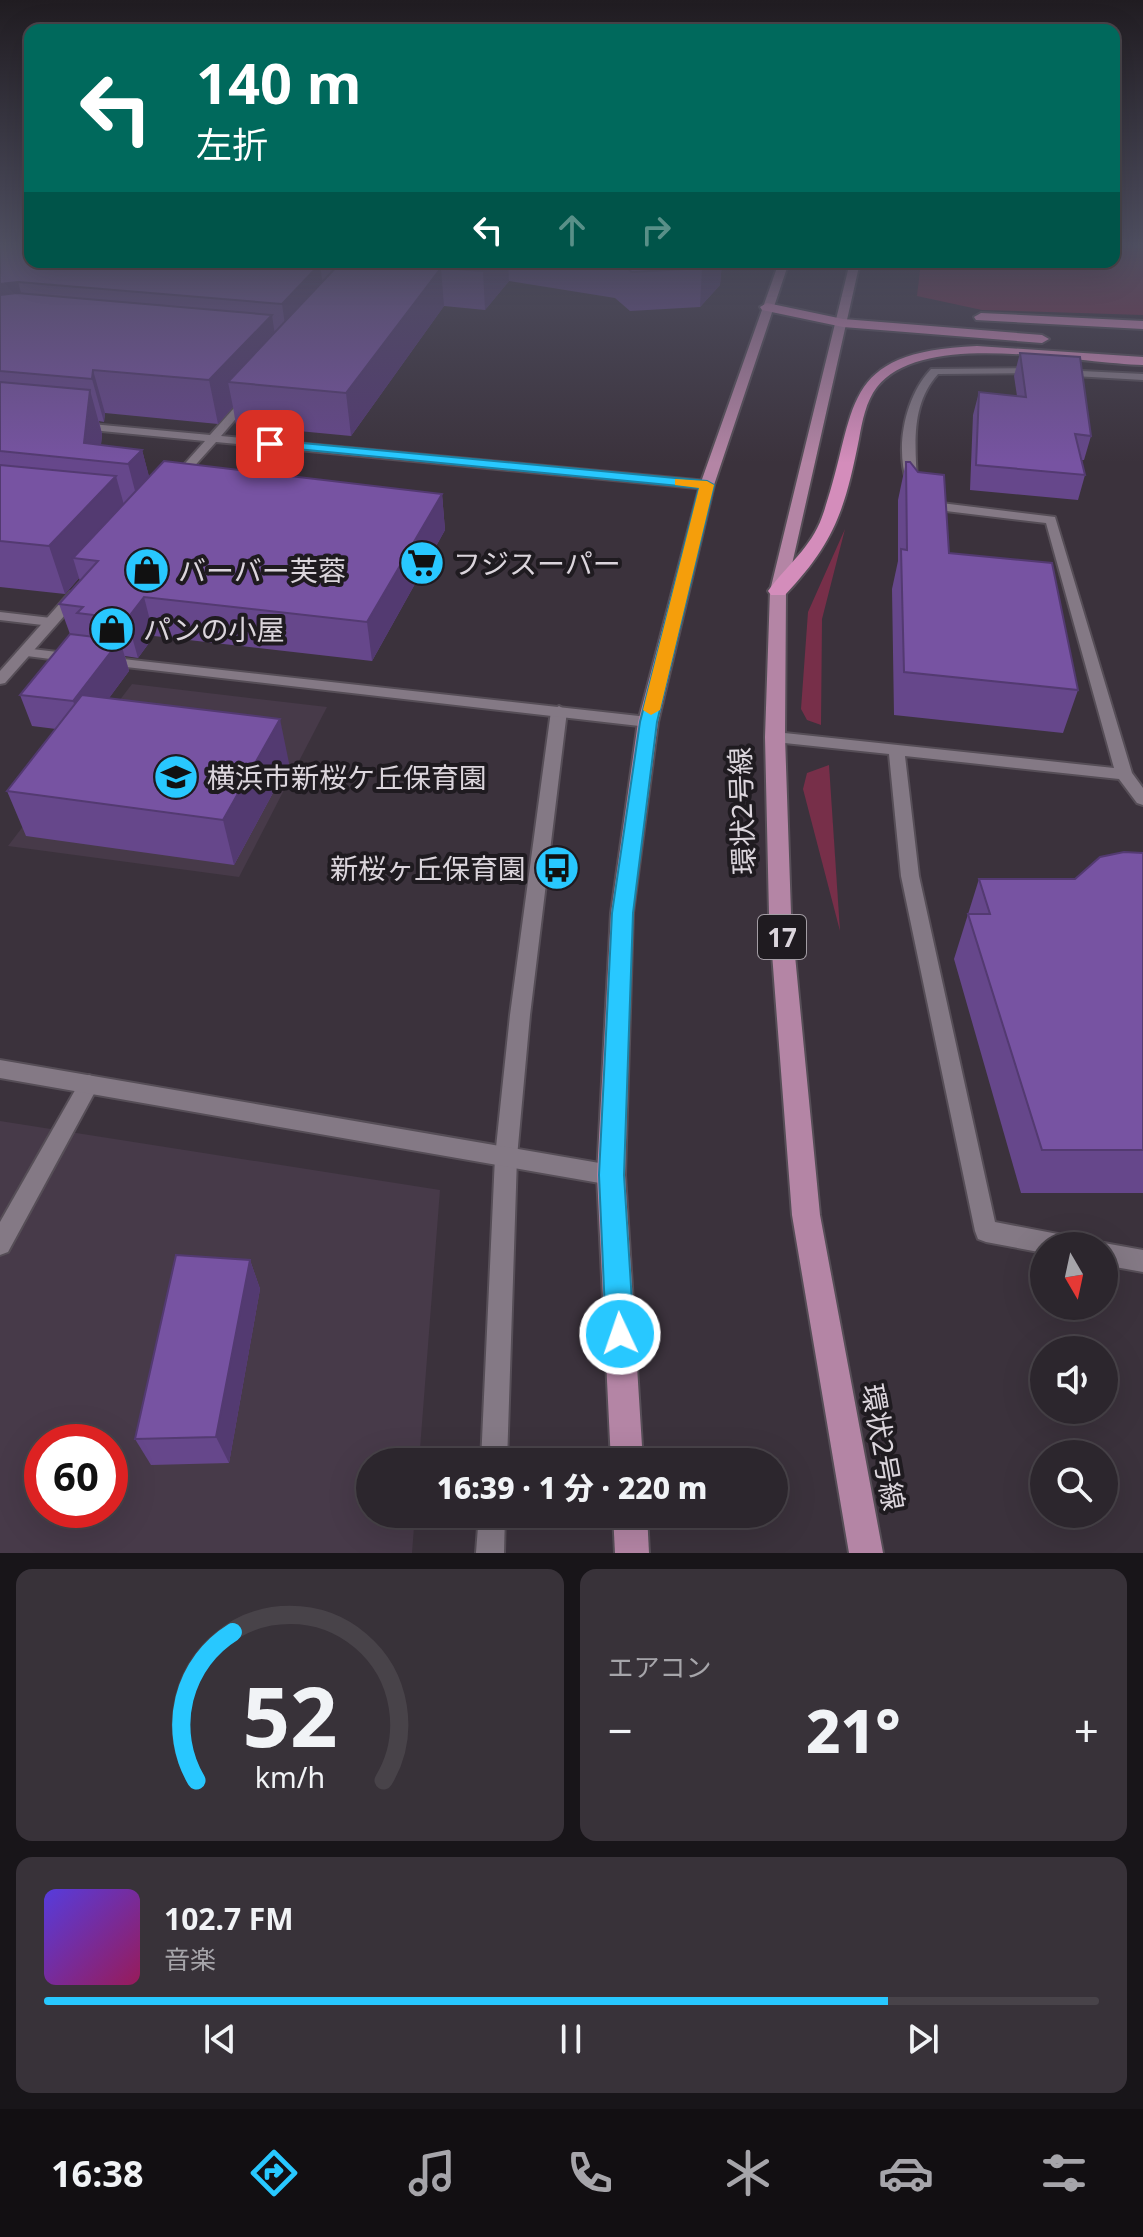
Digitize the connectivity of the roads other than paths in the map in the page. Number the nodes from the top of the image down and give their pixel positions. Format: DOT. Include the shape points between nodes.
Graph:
graph roads {
  1 [pos="763,317"];
  2 [pos="849,317"];
  3 [pos="899,317"];
  4 [pos="979,317"];
  5 [pos="1143,325"];
  6 [pos="1143,345"];
  7 [pos="1143,361"];
  8 [pos="1143,377"];
  9 [pos="252,395"];
  10 [pos="61,424"];
  11 [pos="213,438"];
  12 [pos="707,485"];
  13 [pos="163,495"];
  14 [pos="82,587"];
  15 [pos="778,591"];
  16 [pos="0,616"];
  17 [pos="51,622"];
  18 [pos="24,652"];
  19 [pos="0,680"];
  20 [pos="559,711"];
  21 [pos="648,722"];
  22 [pos="775,737"];
  23 [pos="896,749"];
  24 [pos="1124,774"];
  25 [pos="1143,799"];
  26 [pos="0,1069"];
  27 [pos="89,1084"];
  28 [pos="506,1157"];
  29 [pos="611,1175"];
  30 [pos="1030,1240"];
  31 [pos="0,1244"];
  32 [pos="1118,1257"];
  33 [pos="1143,1261"];
  34 [pos="495,1448"];
  35 [pos="626,1448"];
  36 [pos="491,1528"];
  37 [pos="631,1528"];
  38 [pos="490,1553"];
  39 [pos="632,1553"];
  40 [pos="866,1553"];
  1 -- 12 [label="main road"];
  2 -- 15 [label="main road, 環状2号線 / 17"];
  3 -- 6 [label="highway"];
  4 -- 5 [label="highway"];
  7 -- 15 [label="highway" via="956,350 912,356 877,374 860,400 831,519 804,564"];
  8 -- 24 [label="street" via="935,371 919,386 909,428 912,504 1051,520"];
  9 -- 11 [label="street"];
  10 -- 11 [label="street"];
  11 -- 12 [label="street"];
  11 -- 13 [label="street"];
  12 -- 21 [label="main road"];
  14 -- 17 [label="street"];
  15 -- 22 [label="main road, 環状2号線 / 17"];
  16 -- 17 [label="street"];
  17 -- 18 [label="street"];
  18 -- 19 [label="street"];
  18 -- 20 [label="street"];
  20 -- 21 [label="street"];
  20 -- 28 [label="street"];
  21 -- 29 [label="main road" via="622,913"];
  22 -- 23 [label="street"];
  22 -- 40 [label="main road, 環状2号線 / 17" via="780,914 806,1215"];
  23 -- 24 [label="street"];
  23 -- 30 [label="street" via="910,876 986,1231"];
  24 -- 25 [label="street"];
  26 -- 27 [label="street"];
  27 -- 28 [label="street"];
  27 -- 31 [label="street"];
  28 -- 29 [label="street"];
  28 -- 34 [label="street"];
  29 -- 35 [label="main road"];
  32 -- 33 [label="street"];
  36 -- 38 [label="street"];
  37 -- 39 [label="main road"];
}
